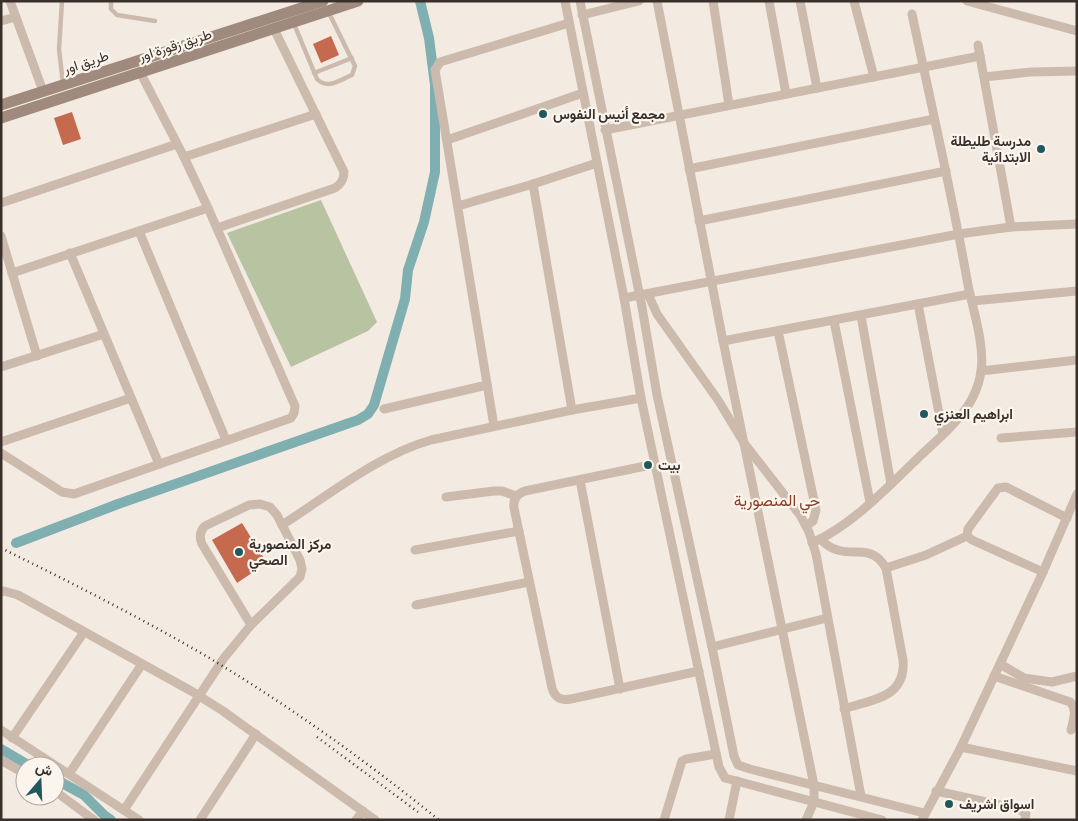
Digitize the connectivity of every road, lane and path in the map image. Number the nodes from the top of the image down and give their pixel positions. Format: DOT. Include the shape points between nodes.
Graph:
graph roads {
  1 [pos="10,1"];
  2 [pos="62,1"];
  3 [pos="111,1"];
  4 [pos="358,1"];
  5 [pos="565,1"];
  6 [pos="580,1"];
  7 [pos="639,1"];
  8 [pos="657,1"];
  9 [pos="713,1"];
  10 [pos="768,1"];
  11 [pos="800,1"];
  12 [pos="854,1"];
  13 [pos="967,1"];
  14 [pos="325,6"];
  15 [pos="582,14"];
  16 [pos="912,14"];
  17 [pos="16,16"];
  18 [pos="1,21"];
  19 [pos="155,21"];
  20 [pos="294,22"];
  21 [pos="570,23"];
  22 [pos="274,29"];
  23 [pos="1077,31"];
  24 [pos="978,45"];
  25 [pos="980,56"];
  26 [pos="352,58"];
  27 [pos="923,67"];
  28 [pos="140,72"];
  29 [pos="1077,72"];
  30 [pos="314,73"];
  31 [pos="874,76"];
  32 [pos="984,77"];
  33 [pos="63,85"];
  34 [pos="817,88"];
  35 [pos="43,91"];
  36 [pos="583,93"];
  37 [pos="786,94"];
  38 [pos="1,105"];
  39 [pos="729,105"];
  40 [pos="316,114"];
  41 [pos="679,115"];
  42 [pos="1,118"];
  43 [pos="934,119"];
  44 [pos="605,130"];
  45 [pos="447,140"];
  46 [pos="177,144"];
  47 [pos="184,157"];
  48 [pos="597,163"];
  49 [pos="689,168"];
  50 [pos="946,172"];
  51 [pos="533,184"];
  52 [pos="1,203"];
  53 [pos="458,206"];
  54 [pos="208,208"];
  55 [pos="700,221"];
  56 [pos="1077,224"];
  57 [pos="1011,227"];
  58 [pos="217,228"];
  59 [pos="139,230"];
  60 [pos="959,234"];
  61 [pos="1,236"];
  62 [pos="70,253"];
  63 [pos="12,273"];
  64 [pos="712,282"];
  65 [pos="1077,291"];
  66 [pos="644,294"];
  67 [pos="624,298"];
  68 [pos="971,298"];
  69 [pos="918,304"];
  70 [pos="861,316"];
  71 [pos="834,321"];
  72 [pos="778,331"];
  73 [pos="104,334"];
  74 [pos="723,341"];
  75 [pos="37,356"];
  76 [pos="1077,360"];
  77 [pos="1,367"];
  78 [pos="981,371"];
  79 [pos="488,385"];
  80 [pos="131,398"];
  81 [pos="641,398"];
  82 [pos="384,409"];
  83 [pos="572,410"];
  84 [pos="494,426"];
  85 [pos="1077,432"];
  86 [pos="943,434"];
  87 [pos="1001,438"];
  88 [pos="226,440"];
  89 [pos="1,442"];
  90 [pos="744,443"];
  91 [pos="1,453"];
  92 [pos="159,464"];
  93 [pos="655,464"];
  94 [pos="580,480"];
  95 [pos="891,484"];
  96 [pos="1077,494"];
  97 [pos="516,496"];
  98 [pos="446,497"];
  99 [pos="870,502"];
  100 [pos="1067,518"];
  101 [pos="282,526"];
  102 [pos="806,526"];
  103 [pos="519,531"];
  104 [pos="967,536"];
  105 [pos="816,541"];
  106 [pos="415,550"];
  107 [pos="886,568"];
  108 [pos="1043,572"];
  109 [pos="529,582"];
  110 [pos="1,592"];
  111 [pos="416,606"];
  112 [pos="827,618"];
  113 [pos="251,625"];
  114 [pos="782,630"];
  115 [pos="84,632"];
  116 [pos="712,647"];
  117 [pos="142,664"];
  118 [pos="1000,664"];
  119 [pos="699,672"];
  120 [pos="994,676"];
  121 [pos="1077,676"];
  122 [pos="620,689"];
  123 [pos="200,696"];
  124 [pos="844,709"];
  125 [pos="1,730"];
  126 [pos="1071,730"];
  127 [pos="256,734"];
  128 [pos="12,738"];
  129 [pos="961,747"];
  130 [pos="716,754"];
  131 [pos="1,760"];
  132 [pos="15,768"];
  133 [pos="1077,771"];
  134 [pos="69,774"];
  135 [pos="737,781"];
  136 [pos="814,785"];
  137 [pos="936,791"];
  138 [pos="861,796"];
  139 [pos="65,798"];
  140 [pos="814,802"];
  141 [pos="124,810"];
  142 [pos="363,811"];
  143 [pos="862,817"];
  144 [pos="923,817"];
  145 [pos="94,820"];
  146 [pos="139,820"];
  147 [pos="200,820"];
  148 [pos="356,820"];
  149 [pos="375,820"];
  150 [pos="664,820"];
  151 [pos="729,820"];
  152 [pos="806,820"];
  153 [pos="882,820"];
  154 [pos="1025,820"];
  1 -- 17 [label="street"];
  2 -- 33 [label="lane" via="59,49"];
  3 -- 19 [label="lane" via="111,9 117,15"];
  4 -- 14 [label="main road, طريق زقورة اور"];
  5 -- 21 [label="street"];
  6 -- 15 [label="street"];
  7 -- 15 [label="street"];
  8 -- 41 [label="street"];
  9 -- 39 [label="street"];
  10 -- 37 [label="street"];
  11 -- 34 [label="street"];
  12 -- 31 [label="street"];
  13 -- 23 [label="street"];
  14 -- 20 [label="main road, طريق زقورة اور"];
  14 -- 26 [label="lane"];
  14 -- 33 [label="main road, طريق اور"];
  15 -- 44 [label="street"];
  16 -- 27 [label="street"];
  17 -- 18 [label="street"];
  17 -- 35 [label="street"];
  20 -- 22 [label="main road, طريق زقورة اور"];
  20 -- 30 [label="lane"];
  21 -- 36 [label="street"];
  21 -- 45 [label="street" via="440,62 435,70"];
  22 -- 28 [label="main road, طريق زقورة اور"];
  22 -- 40 [label="street"];
  24 -- 25 [label="street"];
  25 -- 27 [label="street"];
  25 -- 32 [label="street"];
  26 -- 30 [label="lane"];
  26 -- 30 [label="lane" via="353,73 332,84 322,84"];
  27 -- 31 [label="street"];
  27 -- 43 [label="street"];
  28 -- 42 [label="main road, طريق زقورة اور"];
  28 -- 46 [label="street"];
  29 -- 32 [label="street"];
  31 -- 34 [label="street"];
  32 -- 57 [label="street"];
  33 -- 35 [label="main road, طريق اور"];
  34 -- 37 [label="street"];
  35 -- 38 [label="main road, طريق اور"];
  36 -- 45 [label="street"];
  36 -- 48 [label="street"];
  37 -- 39 [label="street"];
  39 -- 41 [label="street"];
  40 -- 47 [label="street"];
  40 -- 58 [label="street" via="344,172 342,182"];
  41 -- 44 [label="street"];
  41 -- 49 [label="street"];
  43 -- 49 [label="street"];
  43 -- 50 [label="street"];
  44 -- 66 [label="street"];
  45 -- 53 [label="street"];
  46 -- 47 [label="street"];
  46 -- 52 [label="street"];
  47 -- 54 [label="street"];
  48 -- 51 [label="street"];
  48 -- 67 [label="street"];
  49 -- 55 [label="street"];
  50 -- 55 [label="street"];
  50 -- 60 [label="street"];
  51 -- 53 [label="street"];
  51 -- 83 [label="street"];
  53 -- 79 [label="street"];
  54 -- 58 [label="street"];
  54 -- 59 [label="street"];
  55 -- 64 [label="street"];
  56 -- 57 [label="street"];
  57 -- 60 [label="street"];
  58 -- 88 [label="street" via="295,408 291,418"];
  59 -- 62 [label="street"];
  59 -- 88 [label="street"];
  60 -- 64 [label="street"];
  60 -- 68 [label="street"];
  61 -- 63 [label="street"];
  62 -- 63 [label="street"];
  62 -- 73 [label="street"];
  63 -- 75 [label="street"];
  64 -- 66 [label="street"];
  64 -- 74 [label="street"];
  65 -- 68 [label="street"];
  66 -- 67 [label="street"];
  66 -- 90 [label="street"];
  66 -- 116 [label="street" via="657,395"];
  67 -- 81 [label="street"];
  68 -- 69 [label="street"];
  68 -- 78 [label="street" via="981,350"];
  69 -- 70 [label="street"];
  69 -- 86 [label="street"];
  70 -- 71 [label="street"];
  70 -- 95 [label="street"];
  71 -- 72 [label="street"];
  71 -- 99 [label="street"];
  72 -- 74 [label="street"];
  72 -- 102 [label="street" via="816,510 813,521"];
  73 -- 75 [label="street"];
  73 -- 80 [label="street"];
  74 -- 90 [label="street"];
  75 -- 77 [label="street"];
  76 -- 78 [label="street"];
  78 -- 86 [label="street" via="972,399"];
  79 -- 82 [label="street"];
  79 -- 84 [label="street"];
  80 -- 89 [label="street"];
  80 -- 92 [label="street"];
  81 -- 83 [label="street"];
  81 -- 93 [label="street"];
  83 -- 84 [label="street"];
  84 -- 101 [label="street" via="431,440 392,454"];
  85 -- 87 [label="street"];
  86 -- 95 [label="street"];
  88 -- 92 [label="street"];
  90 -- 102 [label="street"];
  90 -- 114 [label="street"];
  91 -- 92 [label="street" via="58,490 70,494"];
  93 -- 94 [label="street"];
  93 -- 119 [label="street"];
  94 -- 97 [label="street" via="524,491"];
  94 -- 122 [label="street"];
  95 -- 99 [label="street"];
  96 -- 100 [label="street"];
  97 -- 98 [label="street" via="494,491"];
  97 -- 103 [label="street" via="514,502"];
  99 -- 105 [label="street"];
  100 -- 104 [label="street" via="1006,487 998,488 968,529"];
  100 -- 108 [label="street"];
  101 -- 113 [label="street" via="300,560 301,573 298,580"];
  101 -- 113 [label="street" via="274,510 254,504 208,524 201,531 202,544"];
  102 -- 105 [label="street"];
  103 -- 106 [label="street"];
  103 -- 109 [label="street"];
  104 -- 107 [label="street" via="926,555"];
  104 -- 108 [label="street"];
  105 -- 107 [label="street" via="833,550 868,553 879,558"];
  105 -- 112 [label="street"];
  107 -- 124 [label="street" via="904,668 900,684 891,693"];
  108 -- 118 [label="street"];
  109 -- 111 [label="street"];
  109 -- 122 [label="street" via="554,694 564,700"];
  110 -- 115 [label="street" via="18,595"];
  112 -- 114 [label="street"];
  112 -- 124 [label="street"];
  113 -- 123 [label="street" via="224,658"];
  114 -- 116 [label="street"];
  114 -- 136 [label="street"];
  115 -- 117 [label="street"];
  115 -- 128 [label="street"];
  116 -- 136 [label="street" via="738,765"];
  117 -- 123 [label="street"];
  117 -- 134 [label="street"];
  118 -- 120 [label="street"];
  118 -- 121 [label="street" via="1024,678 1052,682"];
  119 -- 122 [label="street"];
  119 -- 130 [label="street"];
  120 -- 126 [label="street" via="1070,702 1076,709"];
  120 -- 129 [label="street"];
  123 -- 127 [label="street"];
  123 -- 141 [label="street"];
  124 -- 138 [label="street"];
  125 -- 128 [label="street"];
  127 -- 142 [label="street"];
  127 -- 147 [label="street"];
  128 -- 134 [label="street"];
  129 -- 133 [label="street"];
  129 -- 137 [label="street"];
  130 -- 135 [label="street" via="725,778"];
  130 -- 150 [label="street" via="682,761"];
  131 -- 132 [label="street"];
  134 -- 141 [label="street"];
  135 -- 140 [label="street"];
  135 -- 151 [label="street"];
  136 -- 138 [label="street"];
  136 -- 140 [label="street"];
  137 -- 144 [label="street"];
  137 -- 154 [label="street" via="1019,809 1026,814"];
  138 -- 144 [label="street"];
  139 -- 145 [label="street"];
  140 -- 143 [label="street"];
  140 -- 152 [label="street"];
  141 -- 146 [label="street"];
  142 -- 148 [label="street"];
  142 -- 149 [label="street"];
  143 -- 153 [label="street"];
}
